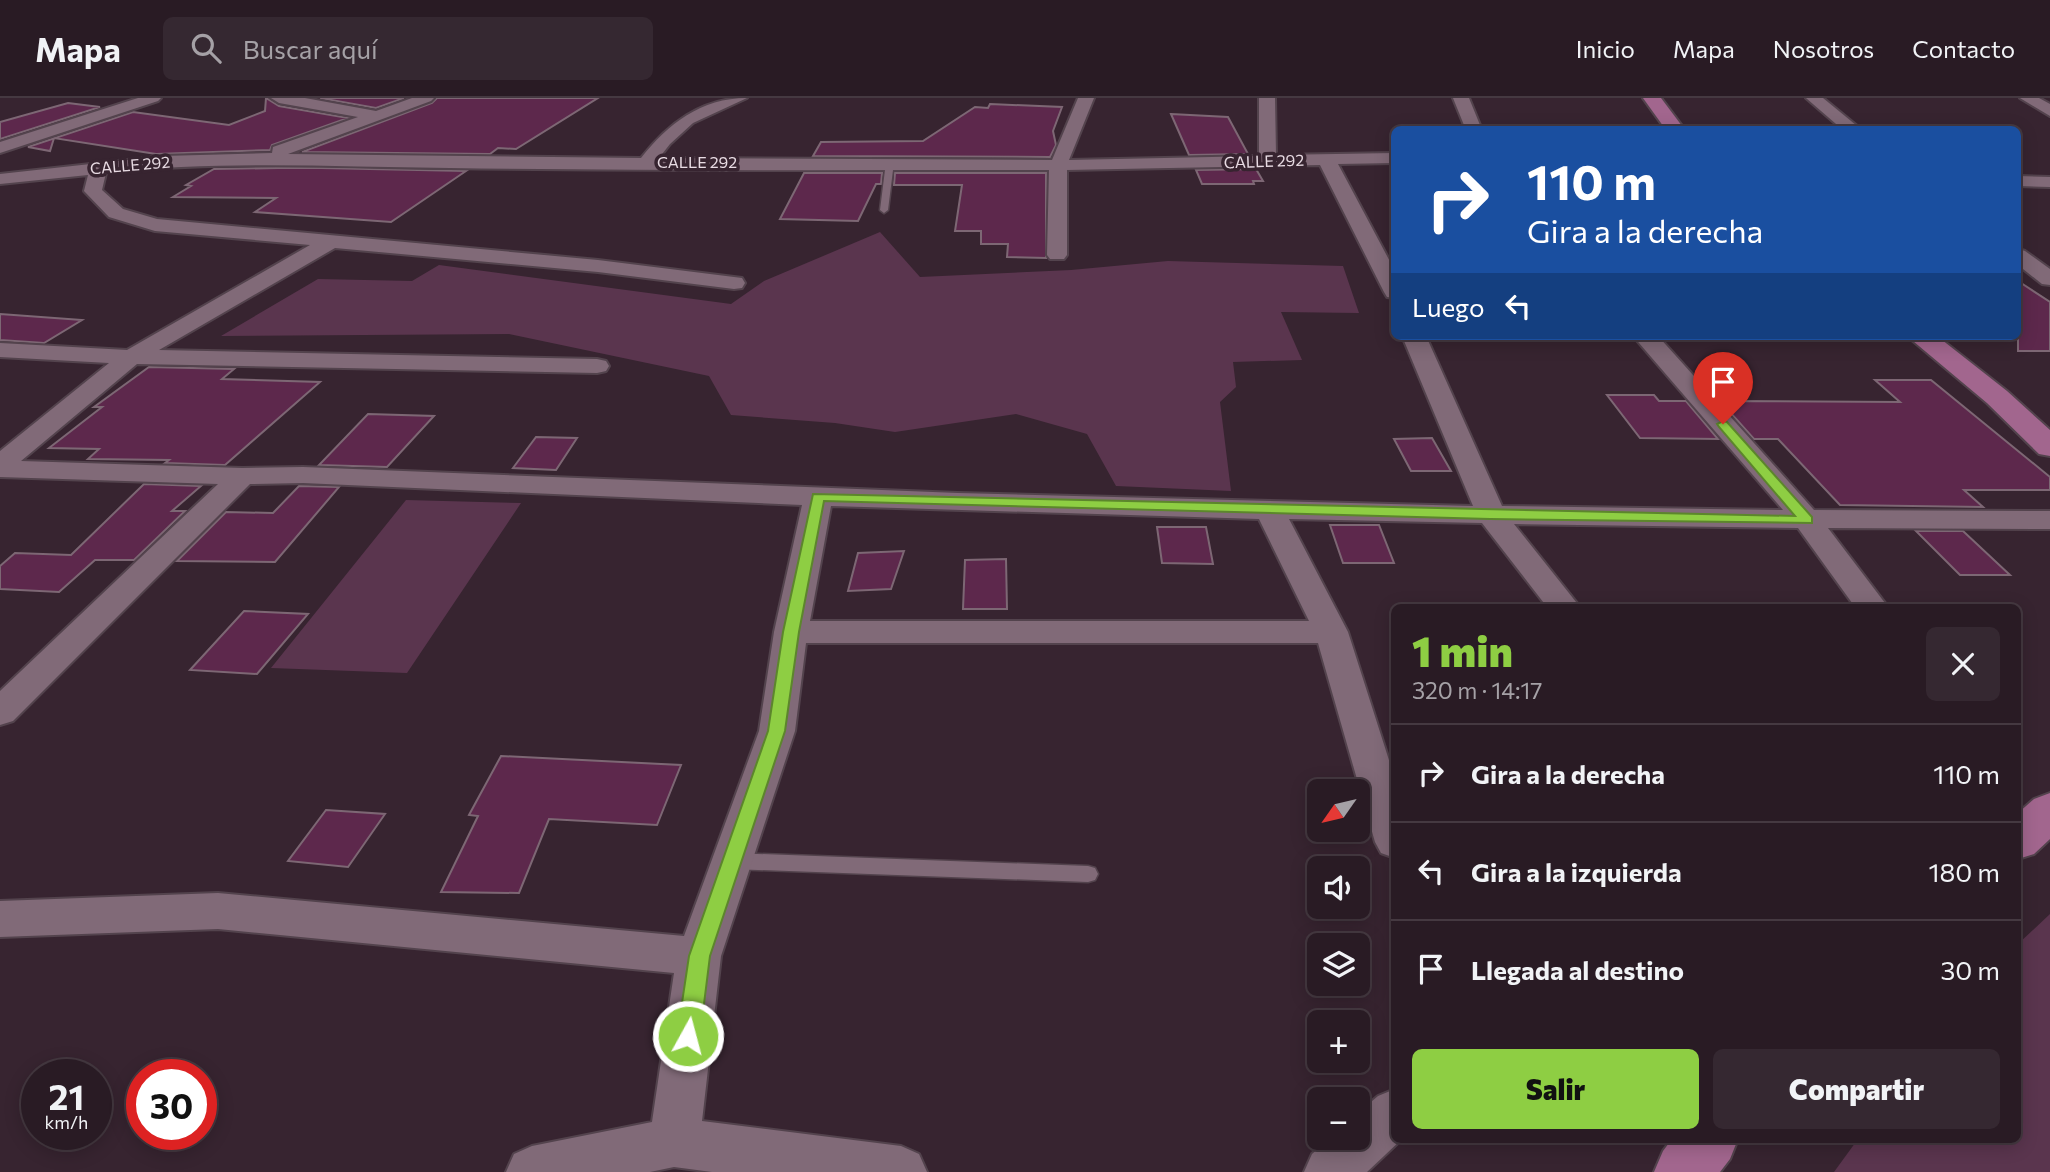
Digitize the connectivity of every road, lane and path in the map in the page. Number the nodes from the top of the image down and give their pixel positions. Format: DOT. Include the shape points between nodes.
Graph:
graph roads {
  1 [pos="153,98"];
  2 [pos="279,98"];
  3 [pos="426,98"];
  4 [pos="739,98"];
  5 [pos="1086,98"];
  6 [pos="1267,98"];
  7 [pos="1461,98"];
  8 [pos="1652,98"];
  9 [pos="1814,98"];
  10 [pos="2028,98"];
  11 [pos="2050,111"];
  12 [pos="376,115"];
  13 [pos="27,125"];
  14 [pos="1472,126"];
  15 [pos="1673,126"];
  16 [pos="1849,126"];
  17 [pos="55,130"];
  18 [pos="0,148"];
  19 [pos="260,158"];
  20 [pos="1391,158"];
  21 [pos="1325,159"];
  22 [pos="1268,161"];
  23 [pos="647,162"];
  24 [pos="890,162"];
  25 [pos="1058,164"];
  26 [pos="98,168"];
  27 [pos="0,179"];
  28 [pos="2021,181"];
  29 [pos="2050,182"];
  30 [pos="884,210"];
  31 [pos="330,242"];
  32 [pos="1057,255"];
  33 [pos="2021,257"];
  34 [pos="2050,279"];
  35 [pos="734,283"];
  36 [pos="1391,284"];
  37 [pos="1416,340"];
  38 [pos="1649,340"];
  39 [pos="1925,340"];
  40 [pos="0,350"];
  41 [pos="131,358"];
  42 [pos="597,366"];
  43 [pos="2050,447"];
  44 [pos="0,467"];
  45 [pos="242,476"];
  46 [pos="818,497"];
  47 [pos="1269,509"];
  48 [pos="1490,515"];
  49 [pos="1807,520"];
  50 [pos="2050,520"];
  51 [pos="1562,604"];
  52 [pos="1870,604"];
  53 [pos="791,632"];
  54 [pos="1331,632"];
  55 [pos="0,712"];
  56 [pos="2050,811"];
  57 [pos="1391,829"];
  58 [pos="2021,838"];
  59 [pos="732,861"];
  60 [pos="1088,874"];
  61 [pos="0,919"];
  62 [pos="699,956"];
  63 [pos="1391,1117"];
  64 [pos="674,1142"];
  65 [pos="1706,1143"];
  66 [pos="531,1172"];
  67 [pos="901,1172"];
  68 [pos="1330,1172"];
  69 [pos="1684,1172"];
  1 -- 17 [label="street"];
  2 -- 12 [label="street"];
  3 -- 12 [label="street"];
  4 -- 23 [label="street" via="687,120"];
  5 -- 25 [label="street"];
  6 -- 22 [label="street"];
  7 -- 14 [label="street"];
  8 -- 15 [label="main road"];
  9 -- 16 [label="street"];
  10 -- 11 [label="street"];
  12 -- 19 [label="street"];
  13 -- 17 [label="street"];
  17 -- 18 [label="street"];
  19 -- 23 [label="street, CALLE 292"];
  19 -- 26 [label="street, CALLE 292"];
  20 -- 21 [label="street, CALLE 292"];
  21 -- 22 [label="street, CALLE 292"];
  21 -- 36 [label="street"];
  22 -- 25 [label="street, CALLE 292"];
  23 -- 24 [label="street, CALLE 292"];
  24 -- 25 [label="street, CALLE 292"];
  24 -- 30 [label="lane"];
  25 -- 32 [label="street"];
  26 -- 27 [label="street, CALLE 292"];
  26 -- 31 [label="street" via="93,191 116,213 155,225"];
  28 -- 29 [label="street"];
  31 -- 35 [label="street"];
  31 -- 41 [label="street"];
  33 -- 34 [label="street"];
  37 -- 48 [label="street"];
  38 -- 49 [label="street"];
  39 -- 43 [label="main road" via="1997,397"];
  40 -- 41 [label="street"];
  41 -- 42 [label="street"];
  41 -- 44 [label="street"];
  44 -- 45 [label="street"];
  45 -- 46 [label="street"];
  45 -- 55 [label="street"];
  46 -- 47 [label="street"];
  46 -- 53 [label="street"];
  47 -- 48 [label="street"];
  47 -- 54 [label="street"];
  48 -- 49 [label="street"];
  48 -- 51 [label="street"];
  49 -- 50 [label="street"];
  49 -- 52 [label="street"];
  53 -- 54 [label="street"];
  53 -- 59 [label="street" via="776,731"];
  54 -- 57 [label="street"];
  56 -- 58 [label="main road"];
  59 -- 60 [label="lane"];
  59 -- 62 [label="street"];
  61 -- 62 [label="street" via="219,911"];
  62 -- 64 [label="street"];
  63 -- 68 [label="street"];
  64 -- 66 [label="street"];
  64 -- 67 [label="street"];
  65 -- 69 [label="main road"];
}
